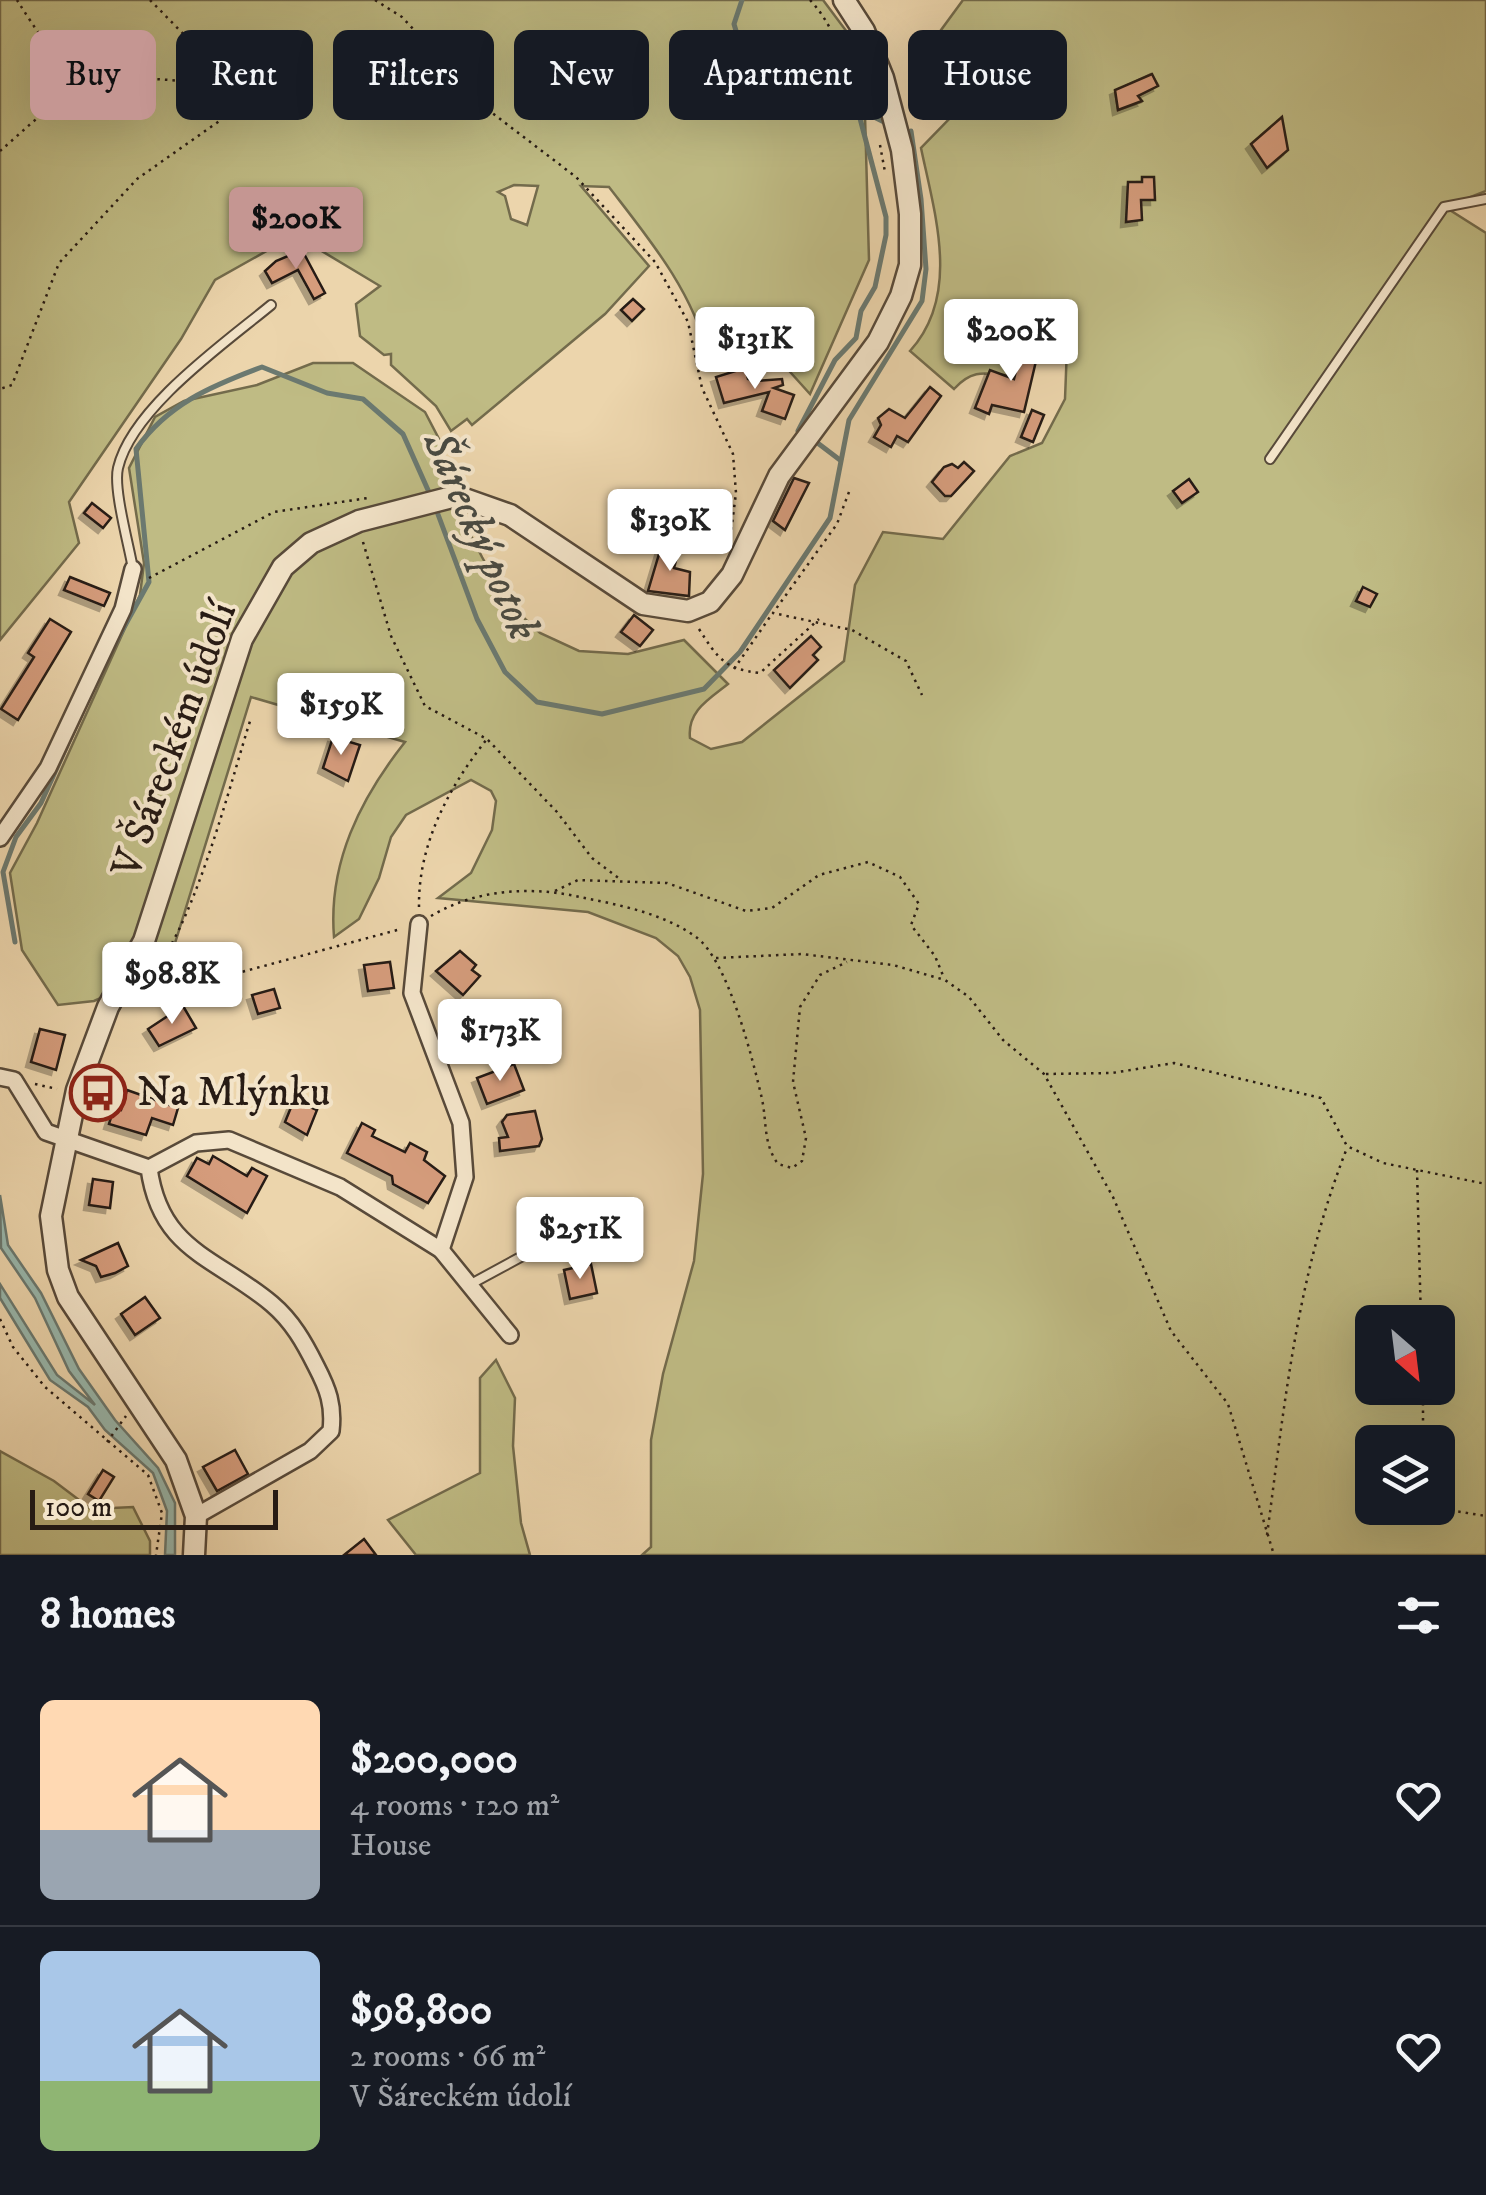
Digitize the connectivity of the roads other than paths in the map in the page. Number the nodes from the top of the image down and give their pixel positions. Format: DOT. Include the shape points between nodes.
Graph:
graph roads {
  1 [pos="844,0"];
  2 [pos="1486,199"];
  3 [pos="271,305"];
  4 [pos="1270,459"];
  5 [pos="138,575"];
  6 [pos="0,838"];
  7 [pos="419,924"];
  8 [pos="7,1078"];
  9 [pos="66,1140"];
  10 [pos="150,1168"];
  11 [pos="620,1236"];
  12 [pos="441,1250"];
  13 [pos="472,1284"];
  14 [pos="510,1335"];
  15 [pos="196,1516"];
  16 [pos="194,1555"];
  1 -- 9 [label="street, V Šáreckém údolí" via="883,78 902,150 910,266 878,342 805,437 732,576 710,602 688,611 643,604 487,504 456,496 359,521 310,543 283,567 242,639 144,941 108,1008 76,1090"];
  2 -- 4 [label="lane" via="1444,207"];
  3 -- 5 [label="lane" via="138,426 117,470"];
  5 -- 6 [label="street" via="48,768"];
  7 -- 12 [label="street" via="412,993 461,1123 465,1178"];
  8 -- 9 [label="street" via="46,1132"];
  9 -- 10 [label="street"];
  9 -- 15 [label="street, V Šáreckém údolí" via="50,1216 58,1270 68,1296 176,1460"];
  10 -- 12 [label="street" via="196,1142 229,1140 340,1187"];
  10 -- 15 [label="street" via="162,1218 182,1242 296,1328 330,1393 333,1413 331,1431 310,1452"];
  11 -- 13 [label="lane" via="541,1246"];
  12 -- 13 [label="street"];
  13 -- 14 [label="street"];
  15 -- 16 [label="street, V Šáreckém údolí"];
}
